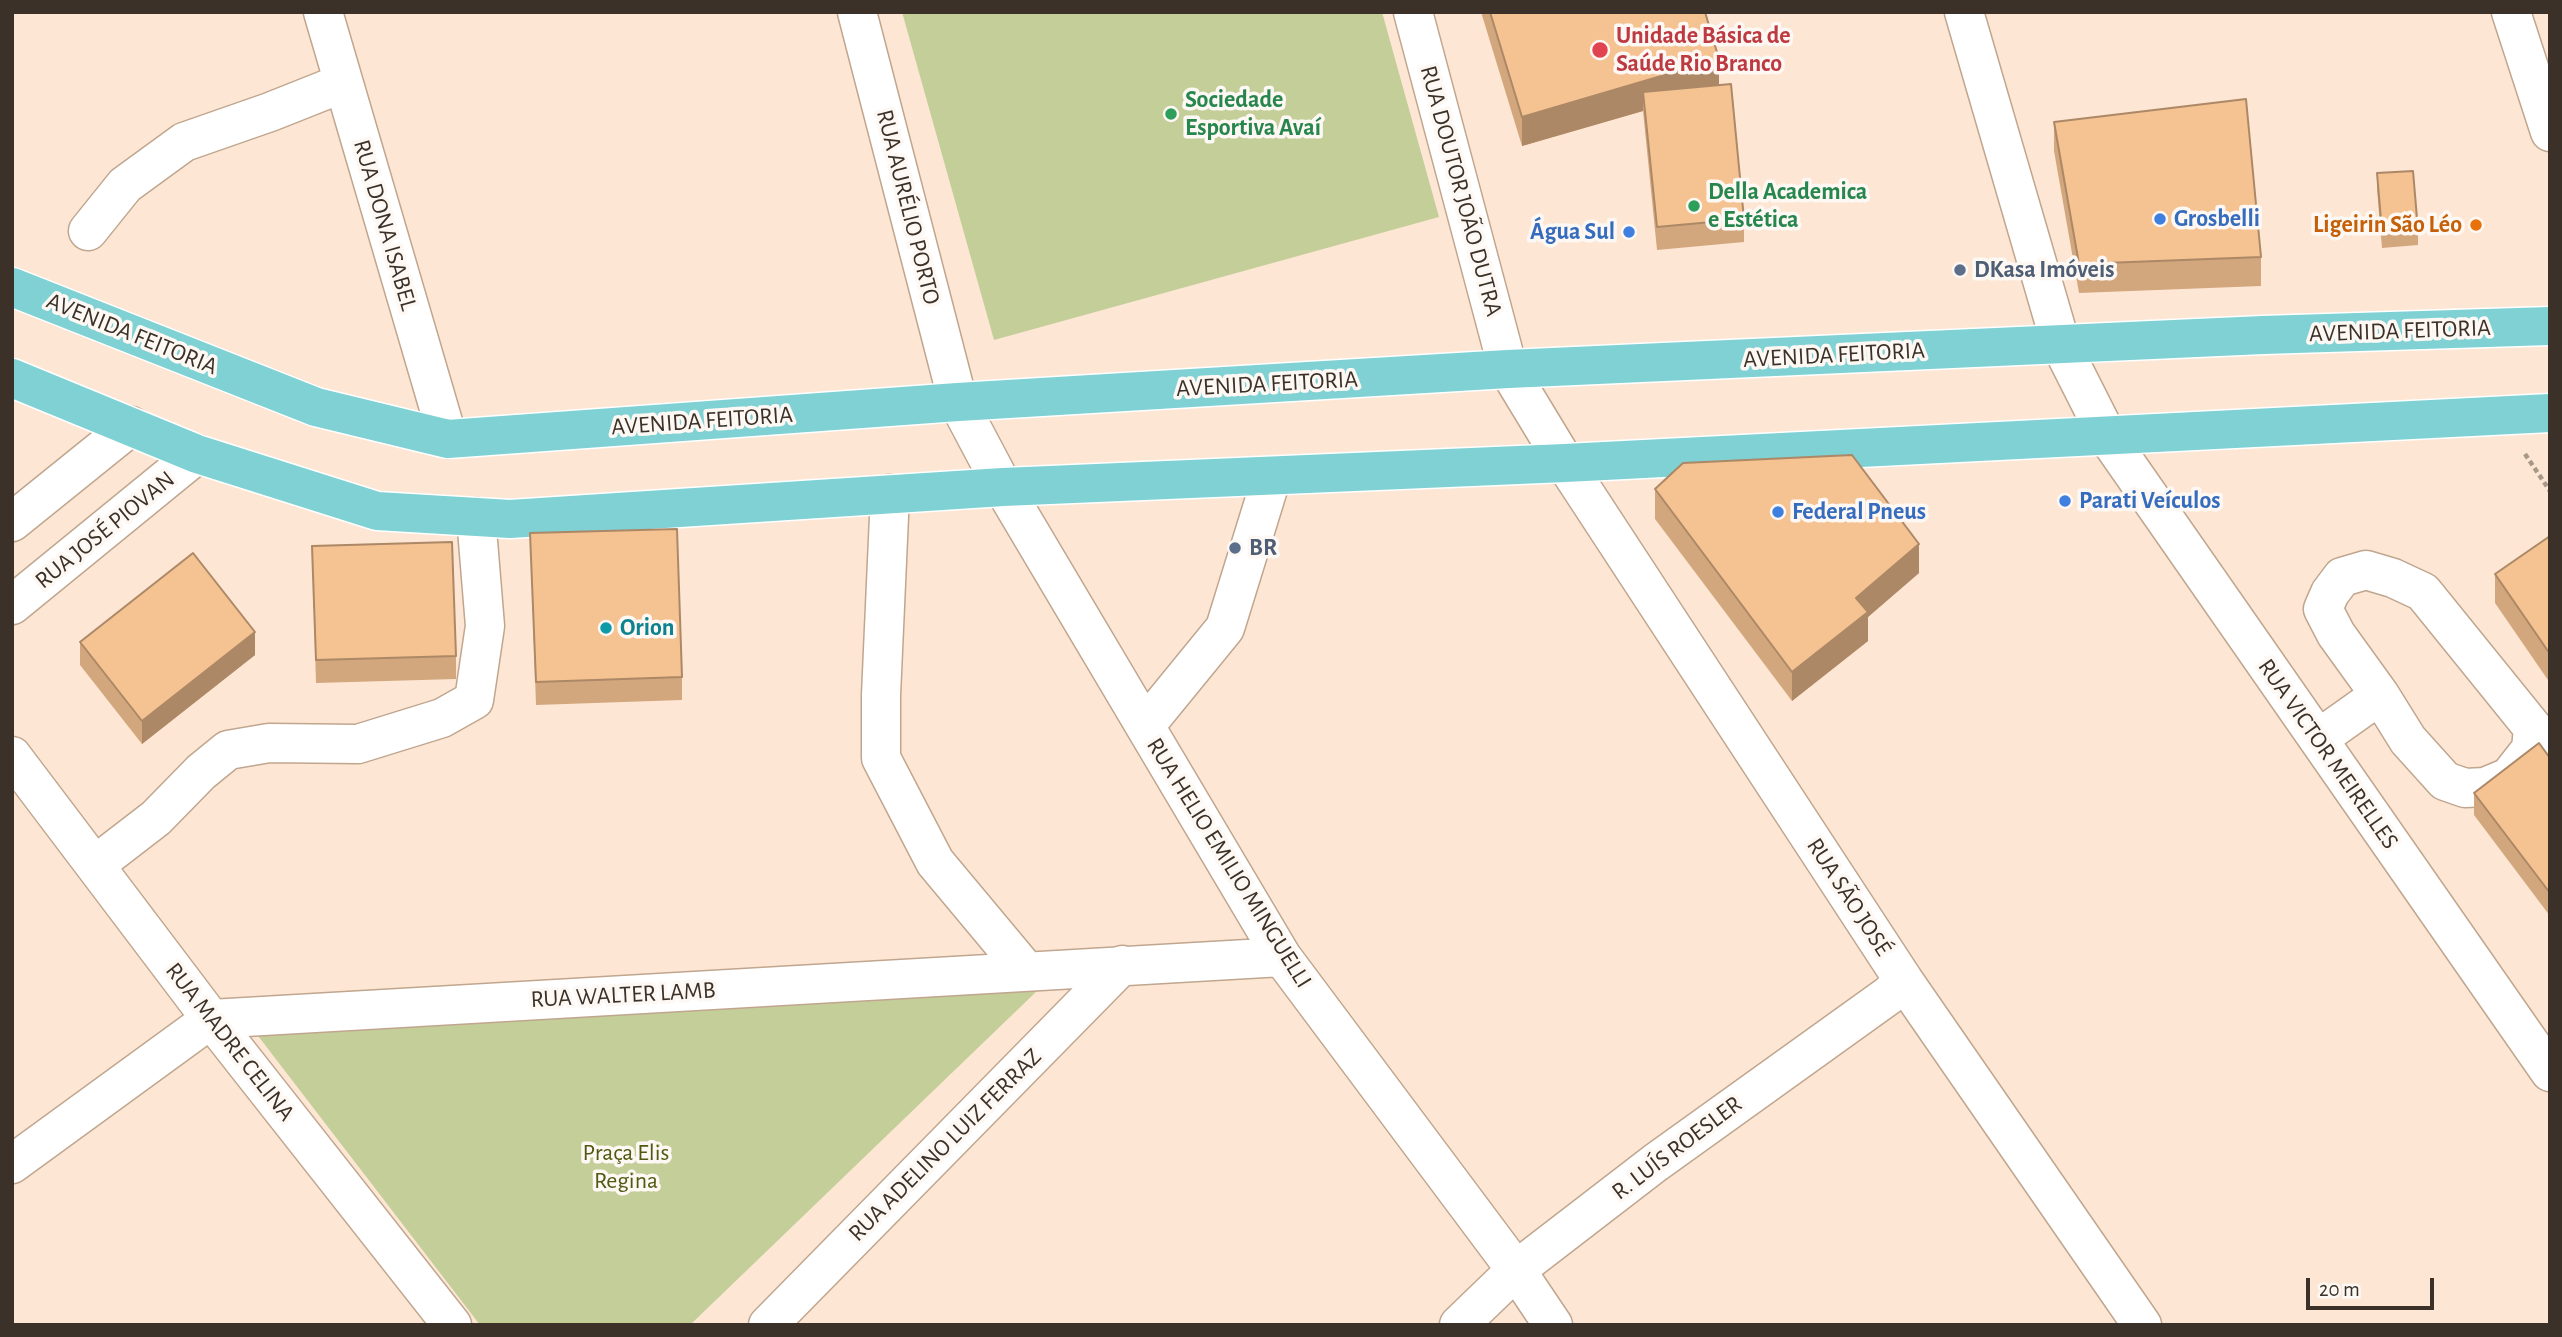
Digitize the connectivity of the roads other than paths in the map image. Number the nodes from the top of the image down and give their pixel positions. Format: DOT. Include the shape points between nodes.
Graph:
graph roads {
  1 [pos="323,12"];
  2 [pos="858,12"];
  3 [pos="1413,12"];
  4 [pos="1964,12"];
  5 [pos="2511,12"];
  6 [pos="343,83"];
  7 [pos="2550,132"];
  8 [pos="88,231"];
  9 [pos="12,287"];
  10 [pos="2550,326"];
  11 [pos="2061,345"];
  12 [pos="1508,369"];
  13 [pos="12,378"];
  14 [pos="958,402"];
  15 [pos="2550,412"];
  16 [pos="131,426"];
  17 [pos="2107,436"];
  18 [pos="448,439"];
  19 [pos="197,454"];
  20 [pos="1565,463"];
  21 [pos="1272,476"];
  22 [pos="1003,487"];
  23 [pos="890,494"];
  24 [pos="476,517"];
  25 [pos="12,522"];
  26 [pos="12,605"];
  27 [pos="2380,695"];
  28 [pos="1145,726"];
  29 [pos="2318,739"];
  30 [pos="12,756"];
  31 [pos="95,865"];
  32 [pos="1282,957"];
  33 [pos="1122,965"];
  34 [pos="1026,971"];
  35 [pos="1904,981"];
  36 [pos="211,1019"];
  37 [pos="2550,1072"];
  38 [pos="12,1164"];
  39 [pos="1516,1270"];
  40 [pos="452,1325"];
  41 [pos="768,1325"];
  42 [pos="1459,1325"];
  43 [pos="1553,1325"];
  44 [pos="2142,1325"];
  1 -- 6 [label="street, RUA DONA ISABEL"];
  2 -- 14 [label="street, RUA AURÉLIO PORTO"];
  3 -- 12 [label="street, RUA DOUTOR JOÃO DUTRA"];
  4 -- 11 [label="street, RUA VICTOR MEIRELLES"];
  5 -- 7 [label="street"];
  6 -- 8 [label="street" via="184,142 125,185"];
  6 -- 18 [label="street, RUA DONA ISABEL"];
  9 -- 18 [label="main road, AVENIDA FEITORIA" via="316,407"];
  10 -- 11 [label="main road, AVENIDA FEITORIA"];
  11 -- 12 [label="main road, AVENIDA FEITORIA"];
  11 -- 17 [label="street, RUA VICTOR MEIRELLES"];
  12 -- 14 [label="main road, AVENIDA FEITORIA"];
  12 -- 20 [label="street, RUA DOUTOR JOÃO DUTRA"];
  13 -- 16 [label="main road"];
  14 -- 18 [label="main road, AVENIDA FEITORIA"];
  14 -- 22 [label="street, RUA AURÉLIO PORTO"];
  15 -- 17 [label="main road"];
  16 -- 19 [label="main road"];
  16 -- 25 [label="street"];
  17 -- 20 [label="main road"];
  17 -- 29 [label="street, RUA VICTOR MEIRELLES"];
  19 -- 24 [label="main road" via="377,511"];
  19 -- 26 [label="street, RUA JOSÉ PIOVAN"];
  20 -- 21 [label="main road"];
  20 -- 35 [label="street, RUA SÃO JOSÉ"];
  21 -- 22 [label="main road"];
  21 -- 28 [label="street" via="1225,628"];
  22 -- 23 [label="main road"];
  22 -- 28 [label="street, RUA HELIO EMILIO MINGUELLI"];
  23 -- 24 [label="main road" via="510,519"];
  23 -- 34 [label="street" via="881,758 935,862"];
  24 -- 31 [label="street" via="485,626 474,699 442,718 358,744 269,743 228,750 156,818"];
  27 -- 27 [label="street" via="2408,740 2445,781 2465,788 2485,787 2510,777 2531,749 2533,728 2423,592 2365,570 2342,578 2323,609"];
  27 -- 29 [label="street"];
  28 -- 32 [label="street, RUA HELIO EMILIO MINGUELLI"];
  29 -- 37 [label="street, RUA VICTOR MEIRELLES"];
  30 -- 31 [label="street, RUA MADRE CELINA"];
  31 -- 36 [label="street, RUA MADRE CELINA"];
  32 -- 33 [label="street, RUA WALTER LAMB"];
  32 -- 39 [label="street, RUA HELIO EMILIO MINGUELLI"];
  33 -- 34 [label="street, RUA WALTER LAMB"];
  33 -- 41 [label="street, RUA ADELINO LUIZ FERRAZ"];
  34 -- 36 [label="street, RUA WALTER LAMB"];
  35 -- 39 [label="street, R. LUÍS ROESLER"];
  35 -- 44 [label="street, RUA SÃO JOSÉ"];
  36 -- 38 [label="street"];
  36 -- 40 [label="street, RUA MADRE CELINA"];
  39 -- 42 [label="street, R. LUÍS ROESLER"];
  39 -- 43 [label="street, RUA HELIO EMILIO MINGUELLI"];
}
